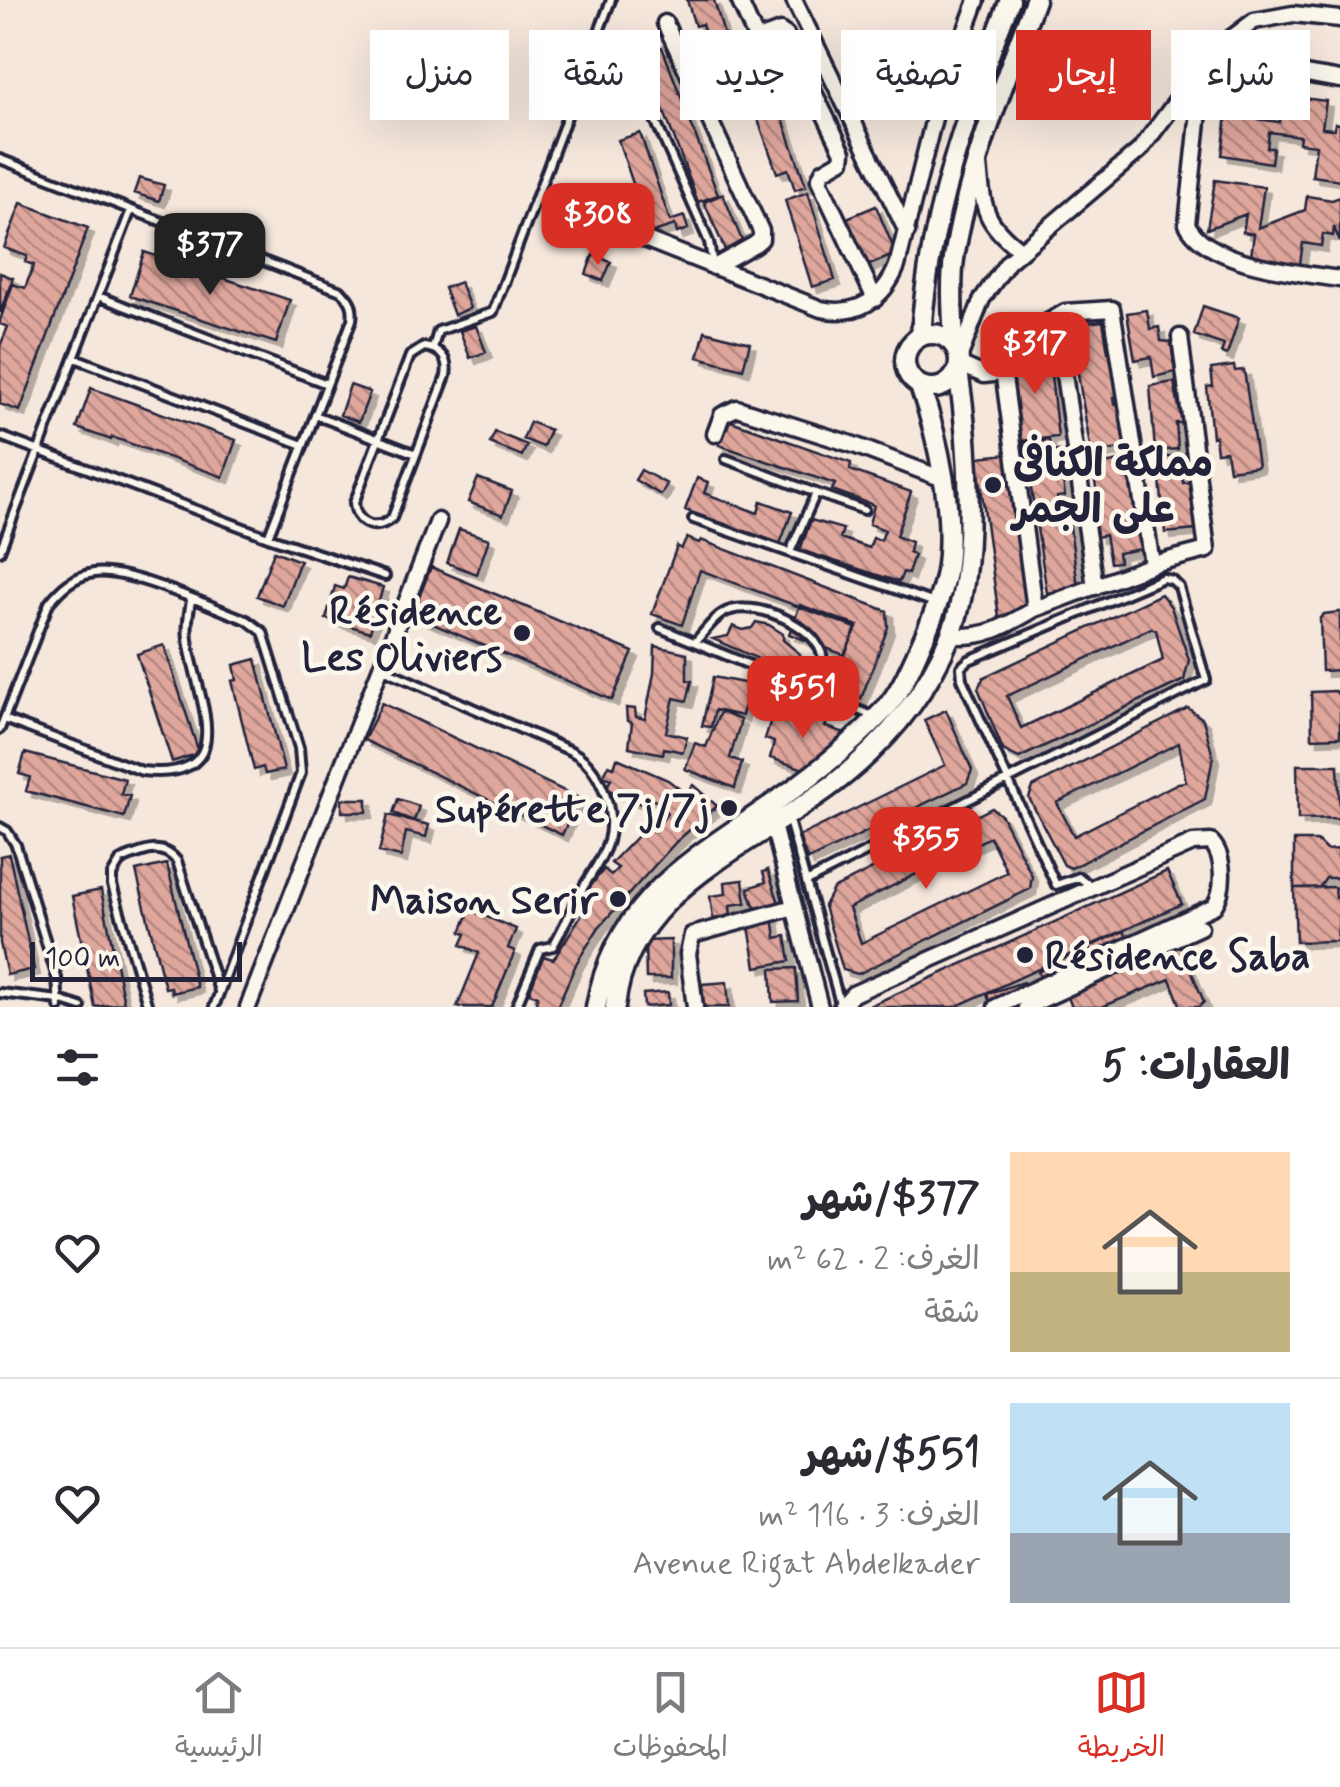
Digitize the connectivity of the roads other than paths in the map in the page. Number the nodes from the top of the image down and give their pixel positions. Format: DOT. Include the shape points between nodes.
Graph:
graph roads {
  1 [pos="611,0"];
  2 [pos="739,0"];
  3 [pos="794,0"];
  4 [pos="978,0"];
  5 [pos="1010,0"];
  6 [pos="1035,0"];
  7 [pos="1340,19"];
  8 [pos="665,23"];
  9 [pos="1340,80"];
  10 [pos="655,120"];
  11 [pos="0,159"];
  12 [pos="978,160"];
  13 [pos="131,210"];
  14 [pos="907,232"];
  15 [pos="646,240"];
  16 [pos="1020,250"];
  17 [pos="714,267"];
  18 [pos="1340,279"];
  19 [pos="98,296"];
  20 [pos="875,299"];
  21 [pos="1056,319"];
  22 [pos="920,336"];
  23 [pos="1180,337"];
  24 [pos="432,348"];
  25 [pos="75,358"];
  26 [pos="958,359"];
  27 [pos="1001,373"];
  28 [pos="327,384"];
  29 [pos="920,386"];
  30 [pos="315,414"];
  31 [pos="715,434"];
  32 [pos="0,436"];
  33 [pos="378,439"];
  34 [pos="303,445"];
  35 [pos="39,451"];
  36 [pos="416,454"];
  37 [pos="726,459"];
  38 [pos="943,479"];
  39 [pos="816,493"];
  40 [pos="864,510"];
  41 [pos="693,519"];
  42 [pos="438,521"];
  43 [pos="3,536"];
  44 [pos="268,537"];
  45 [pos="0,551"];
  46 [pos="790,552"];
  47 [pos="1152,564"];
  48 [pos="385,576"];
  49 [pos="1096,586"];
  50 [pos="191,600"];
  51 [pos="936,603"];
  52 [pos="1035,609"];
  53 [pos="660,628"];
  54 [pos="951,635"];
  55 [pos="695,642"];
  56 [pos="380,668"];
  57 [pos="820,694"];
  58 [pos="876,718"];
  59 [pos="4,719"];
  60 [pos="0,729"];
  61 [pos="1008,783"];
  62 [pos="780,821"];
  63 [pos="0,827"];
  64 [pos="808,881"];
  65 [pos="1093,887"];
  66 [pos="794,907"];
  67 [pos="1200,927"];
  68 [pos="219,992"];
  69 [pos="0,993"];
  70 [pos="1057,1000"];
  71 [pos="59,1004"];
  72 [pos="841,1006"];
  73 [pos="81,1007"];
  74 [pos="148,1007"];
  75 [pos="214,1007"];
  76 [pos="248,1007"];
  77 [pos="516,1007"];
  78 [pos="596,1007"];
  79 [pos="615,1007"];
  80 [pos="695,1007"];
  81 [pos="820,1007"];
  82 [pos="996,1007"];
  83 [pos="1026,1007"];
  1 -- 24 [label="lane" via="494,312 438,330"];
  2 -- 20 [label="street" via="755,36 786,35 843,152 819,180"];
  3 -- 14 [label="street"];
  4 -- 14 [label="street" via="936,110"];
  5 -- 22 [label="street" via="950,170"];
  6 -- 12 [label="street"];
  7 -- 16 [label="street" via="1293,14 1254,21 1214,51 1140,150"];
  8 -- 17 [label="street" via="761,232 761,240"];
  9 -- 18 [label="street" via="1238,66 1214,70 1201,93 1187,224 1202,240 1252,266"];
  10 -- 17 [label="lane"];
  11 -- 13 [label="lane"];
  12 -- 16 [label="street" via="985,213"];
  12 -- 26 [label="street" via="954,258"];
  13 -- 19 [label="lane"];
  13 -- 28 [label="lane" via="348,297 352,320"];
  14 -- 20 [label="street" via="892,279"];
  15 -- 17 [label="street"];
  16 -- 26 [label="street" via="982,300"];
  17 -- 20 [label="street" via="830,312"];
  19 -- 25 [label="lane"];
  19 -- 28 [label="lane"];
  21 -- 27 [label="street" via="1010,344 1001,355"];
  21 -- 47 [label="street" via="1066,312 1112,310"];
  21 -- 49 [label="street"];
  22 -- 26 [label="street" via="942,335"];
  22 -- 29 [label="street" via="904,361"];
  23 -- 47 [label="street" via="1207,550"];
  24 -- 33 [label="lane" via="410,356"];
  24 -- 36 [label="lane" via="447,368"];
  25 -- 34 [label="lane"];
  25 -- 35 [label="lane"];
  26 -- 27 [label="street" via="984,375"];
  26 -- 29 [label="street" via="951,381 940,388"];
  26 -- 54 [label="street" via="966,416 967,560"];
  27 -- 52 [label="street"];
  28 -- 30 [label="lane"];
  29 -- 38 [label="street"];
  30 -- 33 [label="lane"];
  30 -- 34 [label="lane"];
  31 -- 38 [label="street" via="722,415 737,408"];
  32 -- 35 [label="lane"];
  33 -- 36 [label="lane"];
  33 -- 36 [label="lane" via="354,503 367,525 392,518"];
  34 -- 44 [label="lane"];
  35 -- 43 [label="lane"];
  35 -- 44 [label="lane"];
  37 -- 39 [label="lane"];
  38 -- 51 [label="street" via="946,573"];
  39 -- 40 [label="lane"];
  39 -- 46 [label="lane"];
  41 -- 46 [label="lane"];
  42 -- 56 [label="street"];
  43 -- 45 [label="lane"];
  44 -- 48 [label="lane"];
  46 -- 51 [label="lane"];
  47 -- 49 [label="street"];
  49 -- 52 [label="street"];
  50 -- 59 [label="lane" via="107,572 73,580 49,603"];
  50 -- 59 [label="lane" via="188,643 209,728 198,760 182,770 142,771"];
  50 -- 68 [label="lane" via="263,632 302,760"];
  51 -- 58 [label="street" via="908,673"];
  52 -- 54 [label="street" via="994,632"];
  53 -- 55 [label="lane"];
  54 -- 62 [label="street" via="913,705 886,737"];
  55 -- 57 [label="lane"];
  55 -- 57 [label="lane" via="722,614 740,608 765,612 815,641 824,660"];
  56 -- 76 [label="street"];
  56 -- 77 [label="lane" via="584,758 600,778 609,836 598,868 553,946 540,949"];
  57 -- 58 [label="lane"];
  58 -- 78 [label="street" via="794,788 654,890 614,946"];
  59 -- 60 [label="lane"];
  61 -- 61 [label="lane" via="1206,680 1172,580 1163,578 964,663 962,679"];
  61 -- 64 [label="lane"];
  61 -- 65 [label="lane" via="1056,885 1079,876"];
  62 -- 64 [label="lane"];
  62 -- 66 [label="street"];
  62 -- 79 [label="street" via="661,906 625,962"];
  63 -- 71 [label="lane" via="16,844"];
  64 -- 72 [label="lane"];
  65 -- 72 [label="street" via="852,994"];
  65 -- 82 [label="street" via="1193,843 1211,842 1222,858 1214,906"];
  66 -- 80 [label="street" via="692,934"];
  66 -- 81 [label="street"];
  67 -- 70 [label="street"];
  68 -- 74 [label="lane" via="177,861 166,850 150,849 121,860 112,875"];
  68 -- 75 [label="lane"];
  69 -- 71 [label="lane"];
  70 -- 83 [label="street"];
  71 -- 73 [label="lane"];
}
